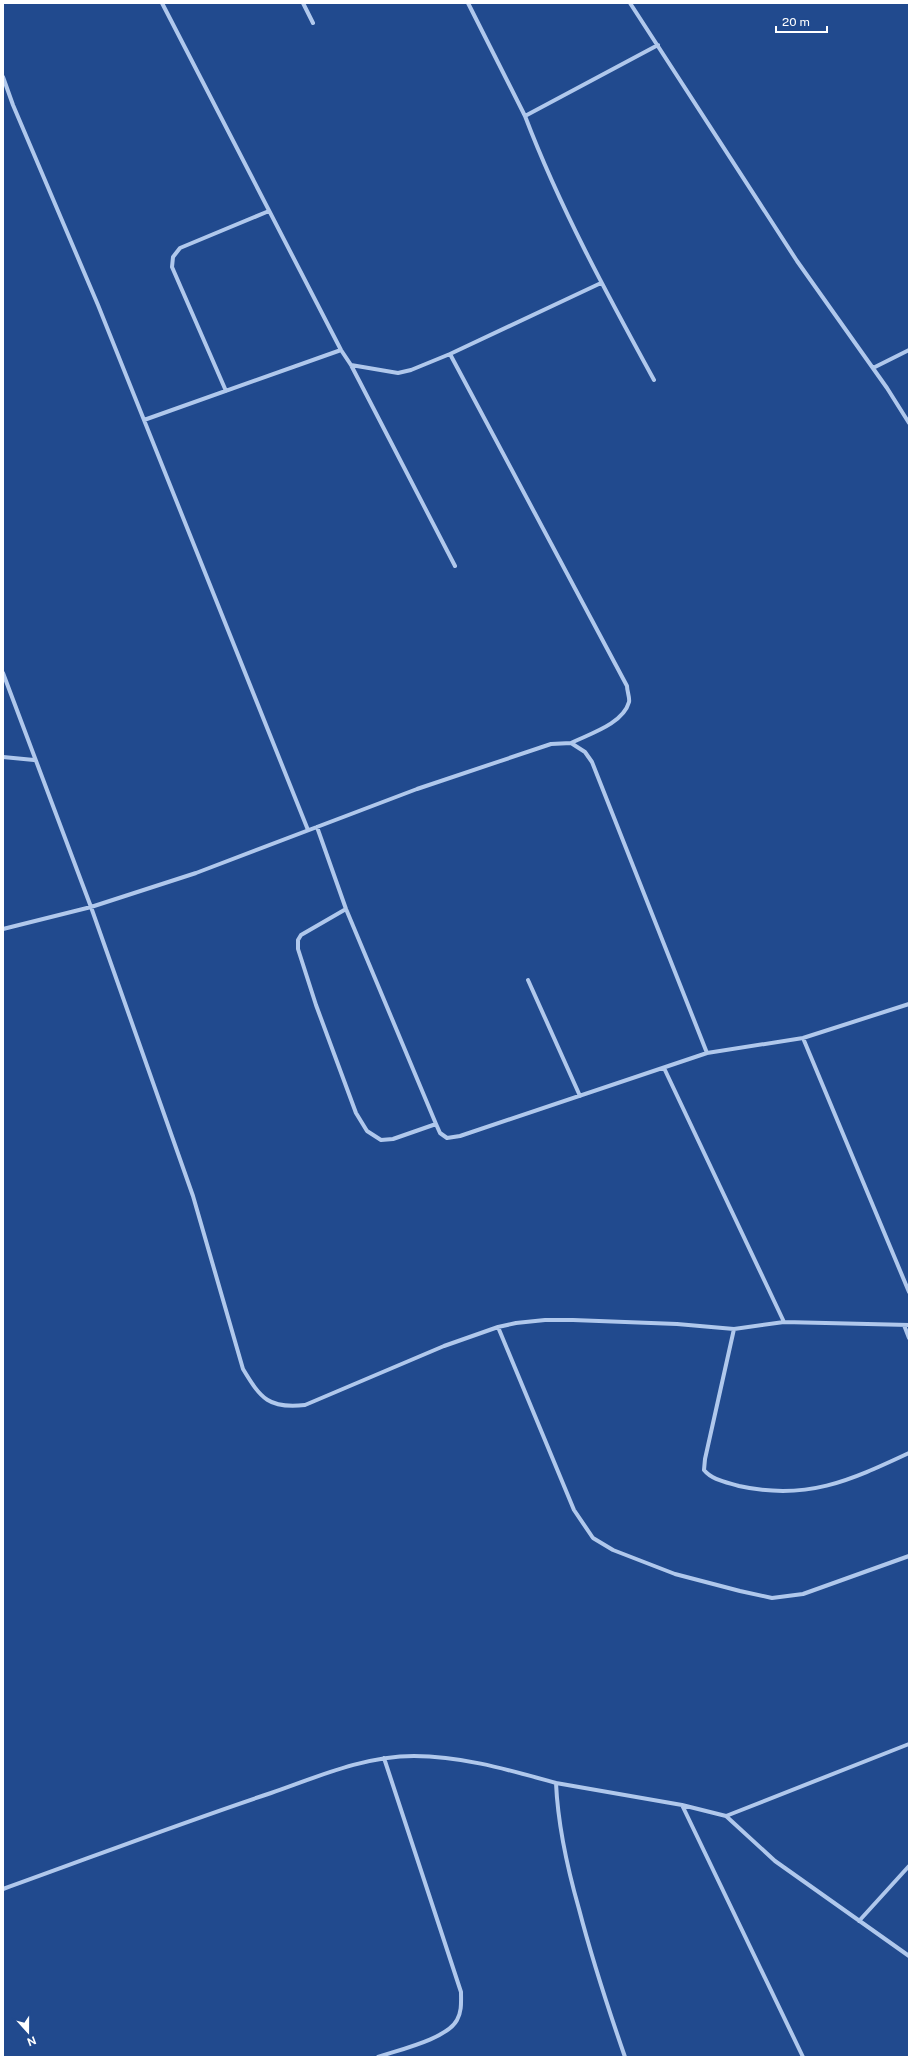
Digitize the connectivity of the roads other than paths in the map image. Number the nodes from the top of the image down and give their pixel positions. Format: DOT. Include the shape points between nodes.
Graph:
graph roads {
  1 [pos="162,3"];
  2 [pos="303,3"];
  3 [pos="468,3"];
  4 [pos="630,3"];
  5 [pos="313,23"];
  6 [pos="658,45"];
  7 [pos="3,77"];
  8 [pos="525,116"];
  9 [pos="269,212"];
  10 [pos="601,283"];
  11 [pos="340,350"];
  12 [pos="909,350"];
  13 [pos="450,354"];
  14 [pos="351,365"];
  15 [pos="873,368"];
  16 [pos="654,380"];
  17 [pos="226,391"];
  18 [pos="144,420"];
  19 [pos="909,422"];
  20 [pos="455,566"];
  21 [pos="3,673"];
  22 [pos="571,743"];
  23 [pos="3,757"];
  24 [pos="34,760"];
  25 [pos="316,827"];
  26 [pos="308,830"];
  27 [pos="91,907"];
  28 [pos="346,909"];
  29 [pos="3,929"];
  30 [pos="528,980"];
  31 [pos="909,1004"];
  32 [pos="803,1038"];
  33 [pos="707,1053"];
  34 [pos="664,1068"];
  35 [pos="580,1096"];
  36 [pos="436,1124"];
  37 [pos="909,1292"];
  38 [pos="784,1322"];
  39 [pos="907,1325"];
  40 [pos="498,1327"];
  41 [pos="734,1329"];
  42 [pos="909,1338"];
  43 [pos="909,1453"];
  44 [pos="909,1556"];
  45 [pos="909,1744"];
  46 [pos="384,1758"];
  47 [pos="556,1783"];
  48 [pos="682,1805"];
  49 [pos="726,1816"];
  50 [pos="909,1866"];
  51 [pos="3,1889"];
  52 [pos="860,1921"];
  53 [pos="909,1956"];
  54 [pos="378,2057"];
  55 [pos="625,2057"];
  56 [pos="803,2057"];
  1 -- 9 [label="street"];
  2 -- 5 [label="street"];
  3 -- 8 [label="street"];
  4 -- 6 [label="street"];
  6 -- 8 [label="street"];
  6 -- 15 [label="street" via="797,261"];
  7 -- 18 [label="street"];
  8 -- 10 [label="street" via="549,178"];
  9 -- 11 [label="street"];
  9 -- 17 [label="street" via="180,248 173,257 172,267"];
  10 -- 13 [label="street"];
  10 -- 16 [label="street"];
  11 -- 14 [label="street"];
  11 -- 17 [label="street" via="266,379"];
  12 -- 15 [label="street"];
  13 -- 14 [label="street" via="398,373"];
  13 -- 22 [label="street" via="627,686 629,701 622,716"];
  14 -- 20 [label="street"];
  15 -- 19 [label="street"];
  17 -- 18 [label="street"];
  18 -- 26 [label="street"];
  21 -- 24 [label="street"];
  22 -- 25 [label="street" via="551,744 417,789"];
  22 -- 33 [label="street" via="585,752 600,781 632,868"];
  23 -- 24 [label="street"];
  24 -- 27 [label="street"];
  25 -- 26 [label="street"];
  25 -- 28 [label="street"];
  26 -- 27 [label="street" via="196,873"];
  27 -- 29 [label="street"];
  27 -- 40 [label="street" via="193,1196 243,1370 255,1389 268,1401 286,1407 305,1405 416,1357"];
  28 -- 36 [label="street"];
  28 -- 36 [label="street" via="301,935 298,949 356,1113 367,1131 381,1140 393,1139"];
  30 -- 35 [label="street"];
  31 -- 32 [label="street"];
  32 -- 33 [label="street"];
  32 -- 37 [label="street"];
  33 -- 34 [label="street"];
  34 -- 35 [label="street"];
  34 -- 38 [label="street"];
  35 -- 36 [label="street" via="460,1136 447,1138 440,1133"];
  38 -- 39 [label="street"];
  38 -- 41 [label="street"];
  39 -- 42 [label="street"];
  40 -- 41 [label="street" via="544,1320 573,1320"];
  40 -- 44 [label="street" via="574,1510 593,1538 612,1550 675,1574 772,1598 803,1594"];
  41 -- 43 [label="street" via="705,1459 704,1470 710,1477 761,1491 806,1491 828,1487"];
  45 -- 49 [label="street"];
  46 -- 47 [label="street" via="452,1758 504,1768"];
  46 -- 51 [label="street" via="352,1766 185,1822"];
  46 -- 54 [label="street" via="461,1992 461,2009 457,2021 450,2028 434,2037"];
  47 -- 48 [label="street"];
  47 -- 55 [label="street" via="557,1814 564,1853 593,1962"];
  48 -- 49 [label="street"];
  48 -- 56 [label="street"];
  49 -- 52 [label="street" via="775,1861"];
  50 -- 52 [label="street"];
  52 -- 53 [label="street"];
}
